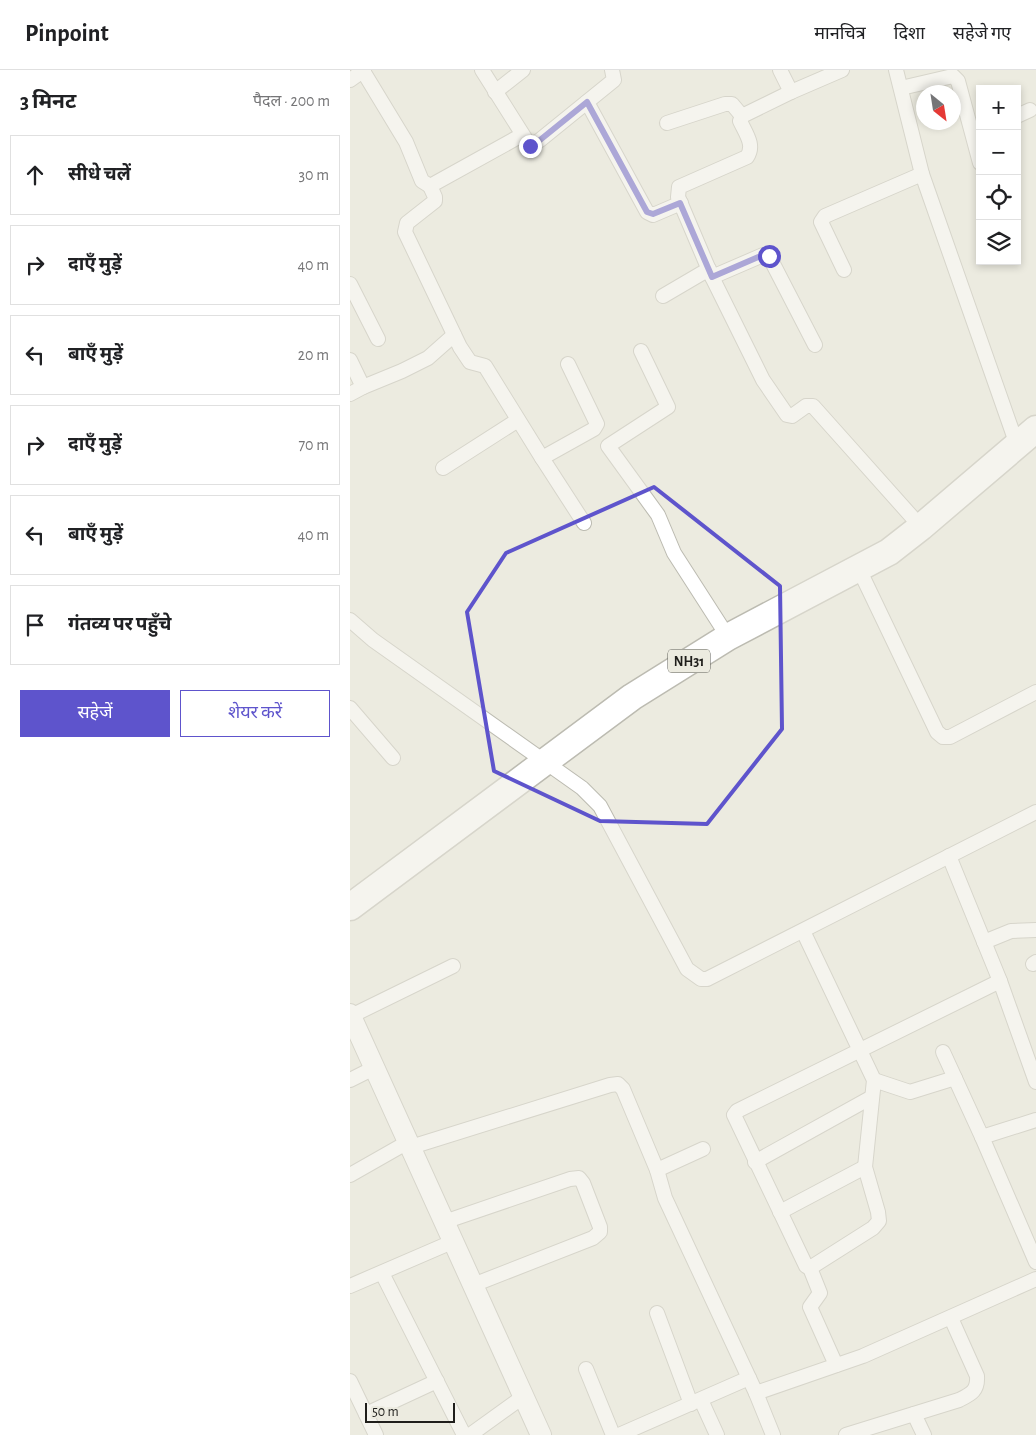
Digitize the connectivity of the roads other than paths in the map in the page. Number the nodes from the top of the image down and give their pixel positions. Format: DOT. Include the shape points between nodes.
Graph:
graph roads {
  1 [pos="364,70"];
  2 [pos="482,70"];
  3 [pos="523,70"];
  4 [pos="612,70"];
  5 [pos="780,70"];
  6 [pos="842,70"];
  7 [pos="896,70"];
  8 [pos="350,80"];
  9 [pos="901,88"];
  10 [pos="495,92"];
  11 [pos="791,92"];
  12 [pos="587,102"];
  13 [pos="742,116"];
  14 [pos="667,123"];
  15 [pos="976,134"];
  16 [pos="522,136"];
  17 [pos="922,174"];
  18 [pos="430,186"];
  19 [pos="680,203"];
  20 [pos="844,270"];
  21 [pos="710,273"];
  22 [pos="350,284"];
  23 [pos="663,296"];
  24 [pos="454,335"];
  25 [pos="378,339"];
  26 [pos="815,345"];
  27 [pos="641,351"];
  28 [pos="350,360"];
  29 [pos="568,364"];
  30 [pos="364,386"];
  31 [pos="350,394"];
  32 [pos="518,420"];
  33 [pos="1026,437"];
  34 [pos="542,458"];
  35 [pos="443,468"];
  36 [pos="584,523"];
  37 [pos="921,527"];
  38 [pos="858,569"];
  39 [pos="352,627"];
  40 [pos="728,638"];
  41 [pos="1036,692"];
  42 [pos="350,708"];
  43 [pos="394,758"];
  44 [pos="543,762"];
  45 [pos="1036,812"];
  46 [pos="949,856"];
  47 [pos="350,907"];
  48 [pos="1036,930"];
  49 [pos="804,931"];
  50 [pos="984,942"];
  51 [pos="453,966"];
  52 [pos="1000,981"];
  53 [pos="350,1015"];
  54 [pos="859,1051"];
  55 [pos="943,1052"];
  56 [pos="374,1068"];
  57 [pos="955,1078"];
  58 [pos="350,1080"];
  59 [pos="874,1080"];
  60 [pos="1036,1082"];
  61 [pos="872,1098"];
  62 [pos="1036,1120"];
  63 [pos="982,1137"];
  64 [pos="409,1144"];
  65 [pos="703,1149"];
  66 [pos="755,1162"];
  67 [pos="865,1167"];
  68 [pos="657,1170"];
  69 [pos="350,1175"];
  70 [pos="780,1212"];
  71 [pos="444,1222"];
  72 [pos="452,1242"];
  73 [pos="1036,1262"];
  74 [pos="810,1268"];
  75 [pos="382,1273"];
  76 [pos="1036,1279"];
  77 [pos="473,1285"];
  78 [pos="350,1286"];
  79 [pos="657,1313"];
  80 [pos="951,1318"];
  81 [pos="836,1365"];
  82 [pos="586,1369"];
  83 [pos="749,1378"];
  84 [pos="350,1381"];
  85 [pos="437,1382"];
  86 [pos="756,1393"];
  87 [pos="524,1396"];
  88 [pos="696,1402"];
  89 [pos="366,1414"];
  90 [pos="914,1414"];
  91 [pos="628,1433"];
  92 [pos="853,1434"];
  93 [pos="376,1435"];
  94 [pos="464,1435"];
  95 [pos="470,1435"];
  96 [pos="541,1435"];
  97 [pos="613,1435"];
  98 [pos="716,1435"];
  99 [pos="773,1435"];
  100 [pos="924,1435"];
  1 -- 8 [label="street"];
  1 -- 18 [label="street" via="406,142 422,181"];
  2 -- 10 [label="street"];
  3 -- 10 [label="street"];
  4 -- 12 [label="street" via="614,80"];
  5 -- 11 [label="street"];
  6 -- 11 [label="street"];
  7 -- 9 [label="street"];
  9 -- 15 [label="street" via="953,76 958,81"];
  9 -- 17 [label="street"];
  10 -- 16 [label="street"];
  11 -- 13 [label="street"];
  12 -- 16 [label="street" via="532,146"];
  12 -- 19 [label="street" via="647,212 653,214"];
  13 -- 14 [label="street" via="734,106 726,104"];
  13 -- 19 [label="street" via="740,122 751,145 747,157 683,184 679,187"];
  16 -- 18 [label="street"];
  17 -- 20 [label="street" via="825,216 821,222"];
  17 -- 33 [label="street"];
  18 -- 24 [label="street" via="435,201 404,228"];
  19 -- 21 [label="street"];
  21 -- 23 [label="street"];
  21 -- 26 [label="street" via="763,255 769,256"];
  21 -- 37 [label="street" via="763,380 787,415 792,416 806,406 813,406"];
  22 -- 25 [label="street"];
  24 -- 30 [label="street" via="428,358"];
  24 -- 32 [label="street" via="467,359 485,366"];
  27 -- 40 [label="street" via="668,407 608,446 658,515 683,569"];
  28 -- 30 [label="street"];
  29 -- 34 [label="street" via="597,424"];
  30 -- 31 [label="street"];
  32 -- 34 [label="street"];
  32 -- 35 [label="street"];
  33 -- 37 [label="highway, NH31"];
  34 -- 36 [label="street"];
  37 -- 38 [label="highway, NH31" via="889,552"];
  38 -- 40 [label="highway, NH31"];
  38 -- 41 [label="street" via="937,732 943,737"];
  39 -- 44 [label="street"];
  40 -- 44 [label="highway, NH31" via="632,698"];
  42 -- 43 [label="street"];
  44 -- 47 [label="highway, NH31"];
  44 -- 49 [label="street" via="582,788 600,806 686,969 696,977 708,979"];
  45 -- 46 [label="street"];
  46 -- 49 [label="street"];
  46 -- 50 [label="street"];
  48 -- 50 [label="street" via="1010,931"];
  49 -- 54 [label="street"];
  50 -- 52 [label="street"];
  51 -- 53 [label="street"];
  52 -- 54 [label="street"];
  52 -- 60 [label="street"];
  53 -- 56 [label="street"];
  54 -- 59 [label="street"];
  54 -- 66 [label="street" via="737,1111 734,1115 736,1121"];
  55 -- 57 [label="street"];
  56 -- 58 [label="street"];
  56 -- 64 [label="street"];
  57 -- 59 [label="street" via="910,1092"];
  57 -- 63 [label="street"];
  59 -- 61 [label="street"];
  61 -- 66 [label="street"];
  61 -- 67 [label="street"];
  62 -- 63 [label="street"];
  63 -- 73 [label="street"];
  64 -- 68 [label="street" via="618,1084"];
  64 -- 69 [label="street"];
  64 -- 71 [label="street"];
  65 -- 68 [label="street"];
  66 -- 70 [label="street"];
  67 -- 70 [label="street"];
  67 -- 74 [label="street" via="879,1221"];
  68 -- 83 [label="street" via="673,1215"];
  70 -- 74 [label="street" via="806,1266"];
  71 -- 72 [label="street"];
  71 -- 77 [label="street" via="570,1179 578,1178 583,1183 600,1232 593,1238"];
  72 -- 75 [label="street"];
  72 -- 77 [label="street"];
  74 -- 81 [label="street" via="820,1293 810,1307"];
  75 -- 78 [label="street"];
  75 -- 85 [label="street"];
  76 -- 80 [label="street"];
  77 -- 87 [label="street"];
  79 -- 88 [label="street"];
  80 -- 81 [label="street"];
  80 -- 90 [label="street" via="977,1376 977,1385 973,1392 959,1400"];
  81 -- 86 [label="street"];
  82 -- 97 [label="street"];
  83 -- 86 [label="street"];
  83 -- 88 [label="street"];
  84 -- 89 [label="street"];
  85 -- 89 [label="street"];
  85 -- 94 [label="street"];
  86 -- 99 [label="street"];
  87 -- 95 [label="street"];
  87 -- 96 [label="street"];
  88 -- 91 [label="street"];
  88 -- 98 [label="street"];
  89 -- 93 [label="street"];
  90 -- 92 [label="street"];
  90 -- 100 [label="street"];
}
